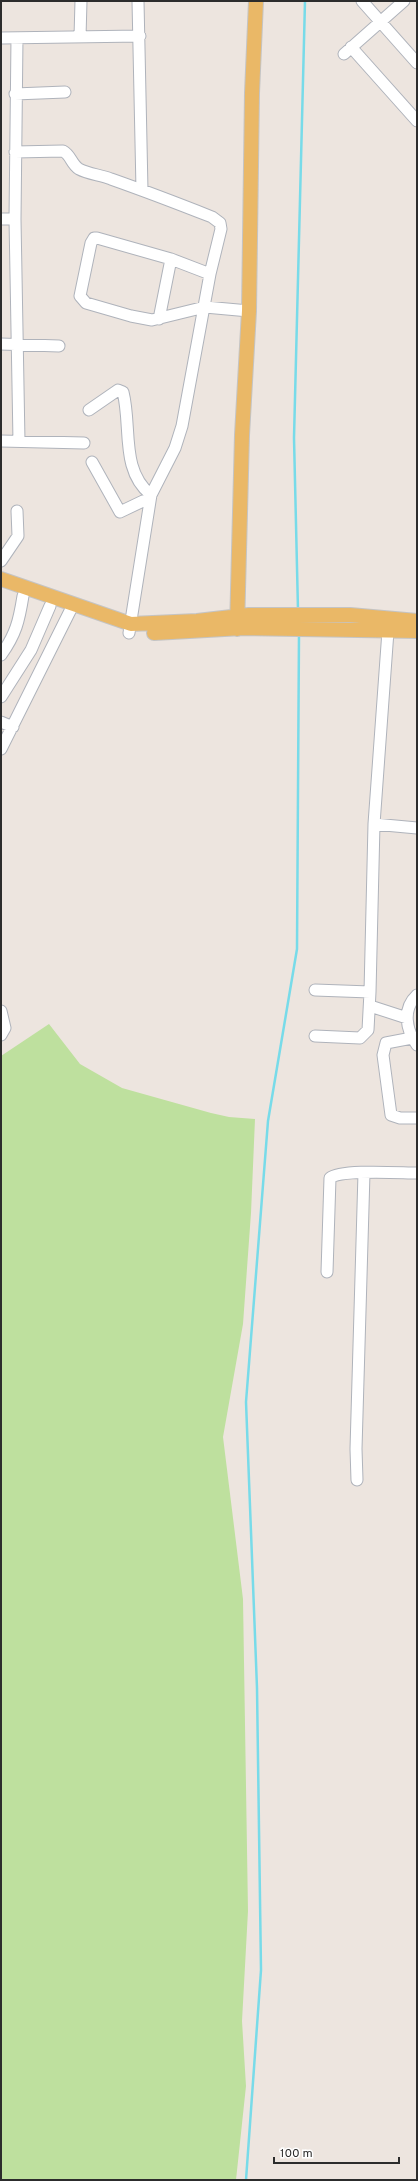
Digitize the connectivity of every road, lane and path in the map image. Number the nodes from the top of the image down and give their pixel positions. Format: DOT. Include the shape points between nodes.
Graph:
graph roads {
  1 [pos="81,1"];
  2 [pos="138,1"];
  3 [pos="256,1"];
  4 [pos="362,1"];
  5 [pos="404,1"];
  6 [pos="381,21"];
  7 [pos="140,36"];
  8 [pos="80,37"];
  9 [pos="1,38"];
  10 [pos="16,38"];
  11 [pos="417,62"];
  12 [pos="64,92"];
  13 [pos="15,94"];
  14 [pos="417,121"];
  15 [pos="15,152"];
  16 [pos="142,190"];
  17 [pos="1,219"];
  18 [pos="15,219"];
  19 [pos="170,259"];
  20 [pos="210,274"];
  21 [pos="205,307"];
  22 [pos="248,311"];
  23 [pos="159,319"];
  24 [pos="1,344"];
  25 [pos="17,345"];
  26 [pos="59,346"];
  27 [pos="89,410"];
  28 [pos="1,441"];
  29 [pos="19,441"];
  30 [pos="84,442"];
  31 [pos="92,462"];
  32 [pos="151,498"];
  33 [pos="17,511"];
  34 [pos="1,561"];
  35 [pos="1,579"];
  36 [pos="1,588"];
  37 [pos="23,596"];
  38 [pos="50,606"];
  39 [pos="71,609"];
  40 [pos="417,621"];
  41 [pos="237,622"];
  42 [pos="256,622"];
  43 [pos="130,628"];
  44 [pos="417,631"];
  45 [pos="388,632"];
  46 [pos="1,655"];
  47 [pos="1,697"];
  48 [pos="1,722"];
  49 [pos="13,727"];
  50 [pos="1,749"];
  51 [pos="374,824"];
  52 [pos="417,828"];
  53 [pos="315,990"];
  54 [pos="370,992"];
  55 [pos="417,995"];
  56 [pos="370,1006"];
  57 [pos="1,1011"];
  58 [pos="406,1018"];
  59 [pos="1,1034"];
  60 [pos="315,1036"];
  61 [pos="414,1042"];
  62 [pos="417,1118"];
  63 [pos="364,1173"];
  64 [pos="417,1173"];
  65 [pos="327,1272"];
  66 [pos="357,1480"];
  1 -- 8 [label="street"];
  2 -- 7 [label="street"];
  3 -- 22 [label="main road"];
  4 -- 6 [label="street"];
  5 -- 6 [label="street"];
  6 -- 11 [label="street"];
  6 -- 14 [label="street" via="348,50"];
  7 -- 8 [label="street"];
  7 -- 16 [label="street"];
  8 -- 10 [label="street"];
  9 -- 10 [label="street"];
  10 -- 13 [label="street"];
  12 -- 13 [label="street"];
  13 -- 15 [label="street"];
  15 -- 16 [label="street" via="63,151 80,170"];
  15 -- 18 [label="street"];
  16 -- 20 [label="street" via="212,217 220,223"];
  17 -- 18 [label="street"];
  18 -- 25 [label="street"];
  19 -- 20 [label="street"];
  19 -- 23 [label="street"];
  19 -- 23 [label="street" via="94,238 80,291 81,299 86,303 131,316"];
  20 -- 21 [label="street"];
  21 -- 22 [label="street"];
  21 -- 23 [label="street"];
  21 -- 32 [label="street" via="182,426 175,448"];
  22 -- 41 [label="main road"];
  24 -- 25 [label="street"];
  25 -- 26 [label="street"];
  25 -- 29 [label="street"];
  27 -- 32 [label="street" via="118,390 123,392 132,466 141,486"];
  28 -- 29 [label="street"];
  29 -- 30 [label="street"];
  31 -- 32 [label="street" via="120,512"];
  32 -- 43 [label="street"];
  33 -- 34 [label="street" via="18,536"];
  35 -- 39 [label="main road"];
  36 -- 37 [label="main road"];
  37 -- 38 [label="main road"];
  37 -- 46 [label="street" via="17,629"];
  38 -- 39 [label="main road"];
  38 -- 47 [label="street" via="31,650"];
  39 -- 43 [label="main road"];
  39 -- 49 [label="street"];
  40 -- 42 [label="main road" via="323,615"];
  41 -- 42 [label="main road"];
  41 -- 43 [label="main road" via="198,621"];
  42 -- 45 [label="main road"];
  44 -- 45 [label="main road"];
  45 -- 51 [label="street"];
  48 -- 49 [label="street"];
  49 -- 50 [label="street"];
  51 -- 52 [label="street"];
  51 -- 54 [label="street"];
  53 -- 54 [label="street"];
  54 -- 56 [label="street"];
  55 -- 58 [label="street" via="408,1007"];
  56 -- 58 [label="street"];
  56 -- 60 [label="street" via="368,1030 360,1038"];
  57 -- 59 [label="street" via="4,1028"];
  58 -- 61 [label="street"];
  61 -- 62 [label="street" via="386,1043 383,1055 391,1115"];
  63 -- 64 [label="street"];
  63 -- 65 [label="street" via="335,1175 329,1182"];
  63 -- 66 [label="street"];
}
